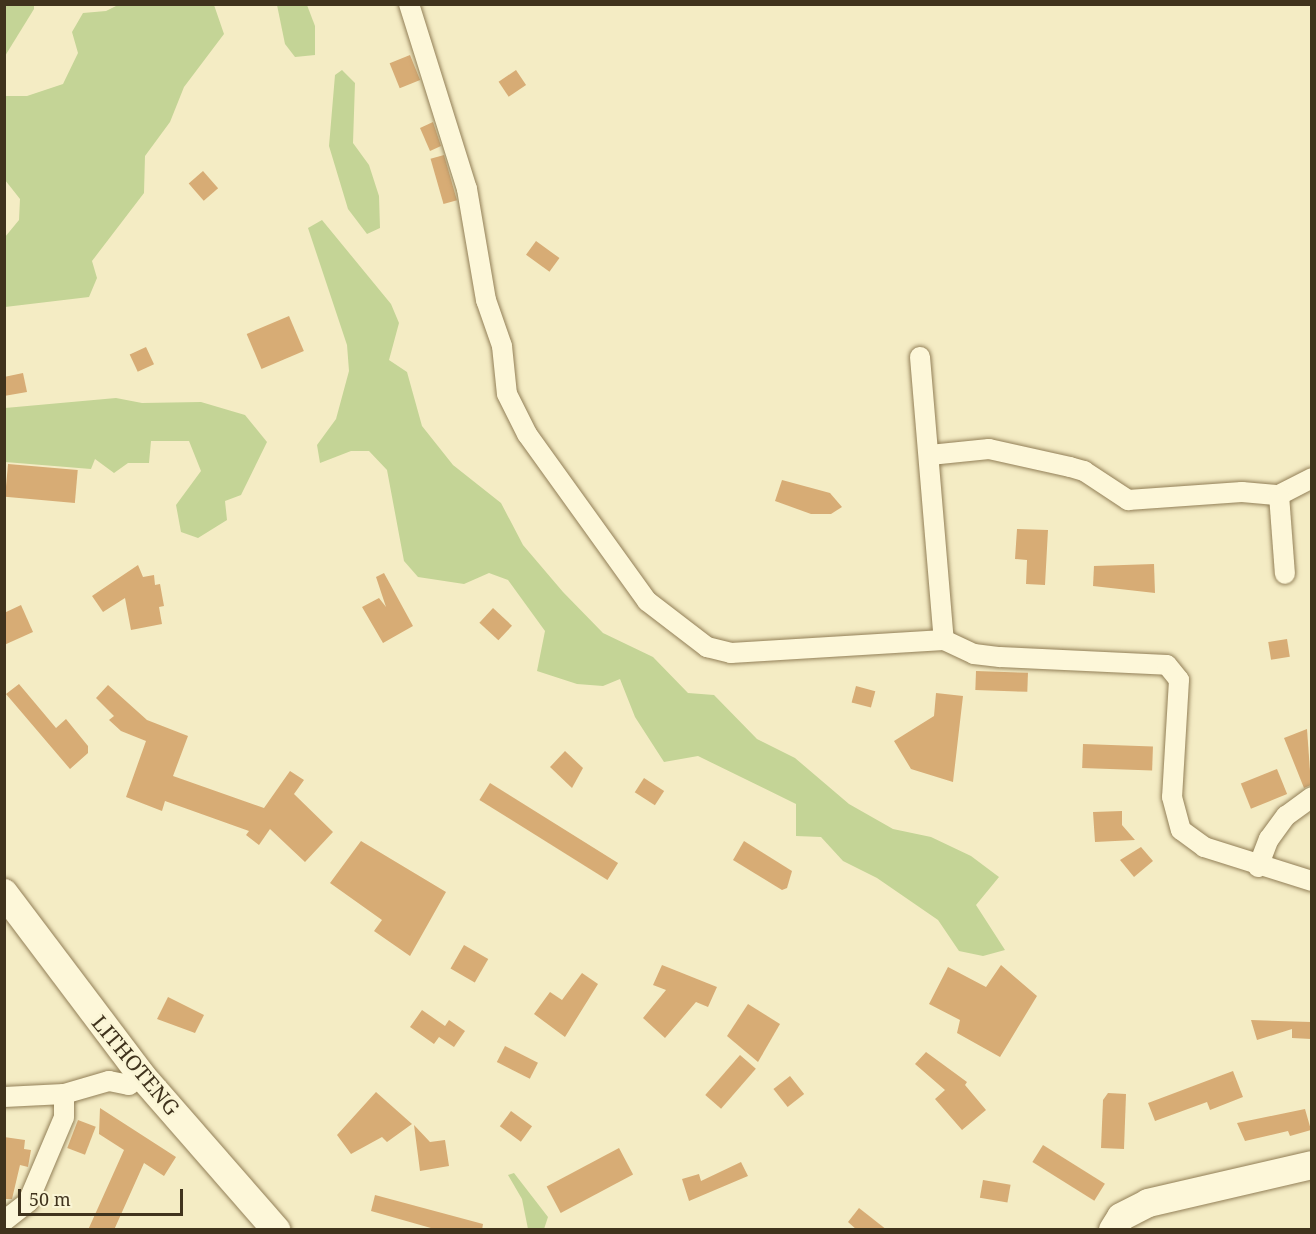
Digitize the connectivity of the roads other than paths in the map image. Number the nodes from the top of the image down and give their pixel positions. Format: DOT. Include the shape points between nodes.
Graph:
graph roads {
  1 [pos="409,4"];
  2 [pos="920,357"];
  3 [pos="930,455"];
  4 [pos="1311,478"];
  5 [pos="1279,495"];
  6 [pos="1285,574"];
  7 [pos="944,640"];
  8 [pos="1311,797"];
  9 [pos="1258,867"];
  10 [pos="1311,881"];
  11 [pos="4,893"];
  12 [pos="141,1075"];
  13 [pos="64,1094"];
  14 [pos="4,1097"];
  15 [pos="1311,1165"];
  16 [pos="4,1221"];
  17 [pos="276,1230"];
  18 [pos="1113,1230"];
  1 -- 7 [label="street" via="467,189 486,300 502,346 507,394 527,434 646,601 706,647 731,653"];
  2 -- 3 [label="street"];
  3 -- 5 [label="street" via="989,449 1084,471 1128,500 1242,492"];
  3 -- 7 [label="street"];
  4 -- 5 [label="street"];
  5 -- 6 [label="street"];
  7 -- 9 [label="street" via="974,654 1000,657 1167,665 1179,680 1172,797 1175,819 1181,830 1204,847"];
  8 -- 9 [label="street" via="1286,816 1269,839"];
  9 -- 10 [label="street"];
  11 -- 12 [label="main road, LITHOTENG"];
  12 -- 13 [label="street" via="129,1085 110,1081"];
  12 -- 17 [label="main road, LITHOTENG"];
  13 -- 14 [label="street"];
  13 -- 16 [label="street" via="64,1117 28,1202"];
  15 -- 18 [label="main road" via="1148,1203 1121,1217"];
}
